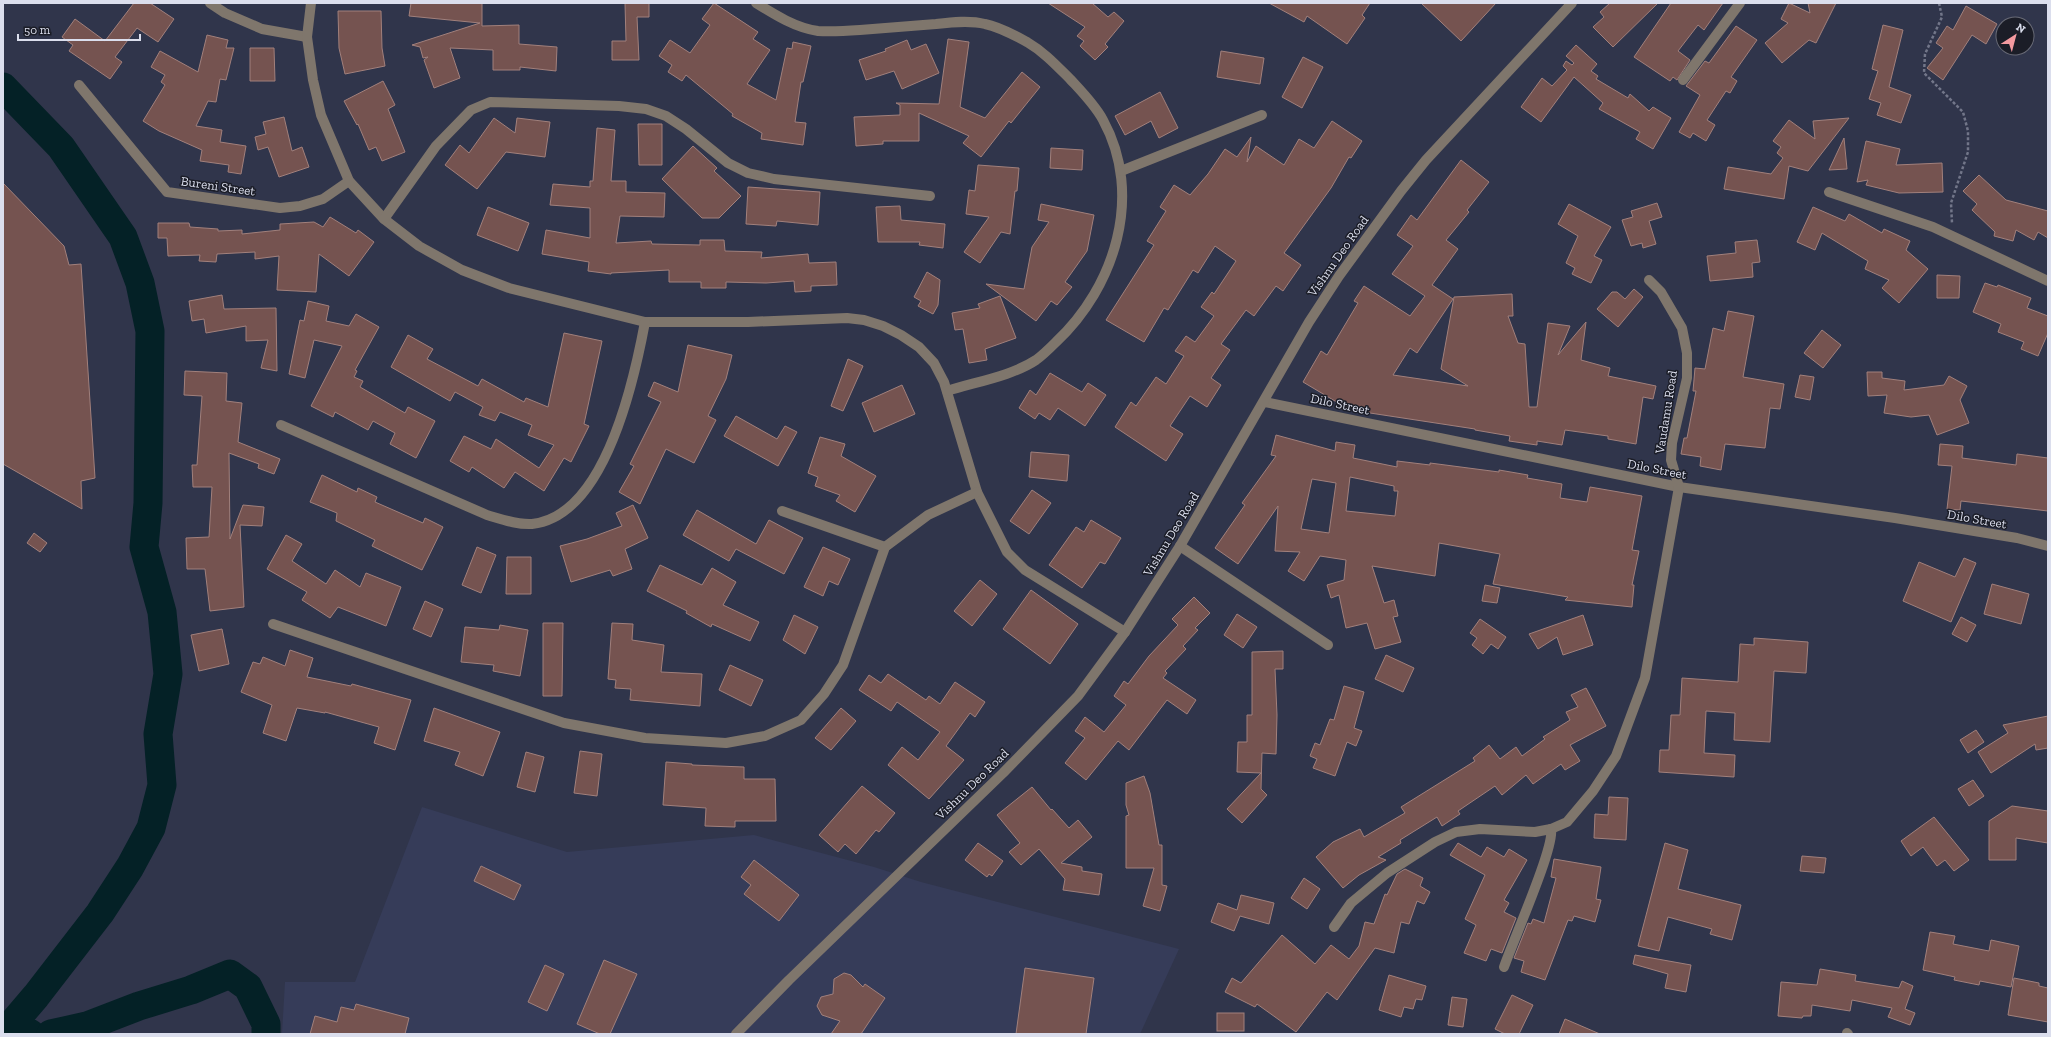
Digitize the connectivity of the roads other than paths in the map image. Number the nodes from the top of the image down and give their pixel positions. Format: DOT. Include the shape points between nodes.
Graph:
graph roads {
  1 [pos="210,3"];
  2 [pos="311,3"];
  3 [pos="756,3"];
  4 [pos="1572,3"];
  5 [pos="1740,3"];
  6 [pos="307,37"];
  7 [pos="1683,80"];
  8 [pos="79,85"];
  9 [pos="1262,115"];
  10 [pos="1121,170"];
  11 [pos="349,181"];
  12 [pos="1828,192"];
  13 [pos="930,196"];
  14 [pos="384,219"];
  15 [pos="1649,280"];
  16 [pos="2048,281"];
  17 [pos="645,322"];
  18 [pos="947,391"];
  19 [pos="1265,402"];
  20 [pos="281,425"];
  21 [pos="1678,487"];
  22 [pos="977,492"];
  23 [pos="782,511"];
  24 [pos="1180,546"];
  25 [pos="2048,546"];
  26 [pos="885,548"];
  27 [pos="273,624"];
  28 [pos="1125,632"];
  29 [pos="1328,645"];
  30 [pos="1551,829"];
  31 [pos="1334,927"];
  32 [pos="1504,967"];
  33 [pos="736,1034"];
  1 -- 6 [label="street" via="225,13 262,29"];
  2 -- 6 [label="street"];
  3 -- 10 [label="street" via="787,21 818,31 950,22 985,23 998,28 1047,55 1085,94 1103,120"];
  4 -- 19 [label="street, Vishnu Deo Road" via="1439,146 1401,191 1309,322"];
  5 -- 7 [label="street"];
  6 -- 11 [label="street" via="321,116"];
  8 -- 11 [label="street, Bureni Street" via="167,192 280,208 300,206 322,199"];
  9 -- 10 [label="street"];
  10 -- 18 [label="street" via="1121,220 1116,243 1103,281 1072,327 1023,368"];
  11 -- 14 [label="street"];
  12 -- 16 [label="street" via="1953,235"];
  13 -- 14 [label="street" via="774,179 748,173 728,163 666,116 646,109 490,102 471,110 436,146"];
  14 -- 17 [label="street" via="418,246 462,270 510,288"];
  15 -- 21 [label="street, Vaudamu Road" via="1661,292 1679,323 1687,353 1687,378 1672,443 1671,460"];
  17 -- 18 [label="street" via="748,322 847,318 864,320 883,326 919,347 934,363"];
  17 -- 20 [label="street" via="635,374 606,458 575,500 548,520 530,524 510,522 487,515"];
  18 -- 22 [label="street"];
  19 -- 21 [label="street, Dilo Street"];
  19 -- 24 [label="street, Vishnu Deo Road"];
  21 -- 25 [label="street, Dilo Street" via="1895,518 2017,538"];
  21 -- 30 [label="street" via="1645,678 1632,715 1616,756 1593,791 1567,822"];
  22 -- 26 [label="street" via="928,515"];
  22 -- 28 [label="street" via="1007,552 1025,570"];
  23 -- 26 [label="street"];
  24 -- 28 [label="street, Vishnu Deo Road"];
  24 -- 29 [label="street"];
  26 -- 27 [label="street" via="843,664 824,694 801,720 765,736 726,742 645,738 564,723"];
  28 -- 33 [label="street, Vishnu Deo Road" via="1078,696 1049,727 794,974"];
  30 -- 31 [label="street" via="1535,832 1480,829 1456,832 1387,873 1351,903"];
  30 -- 32 [label="street" via="1552,838"];
}
